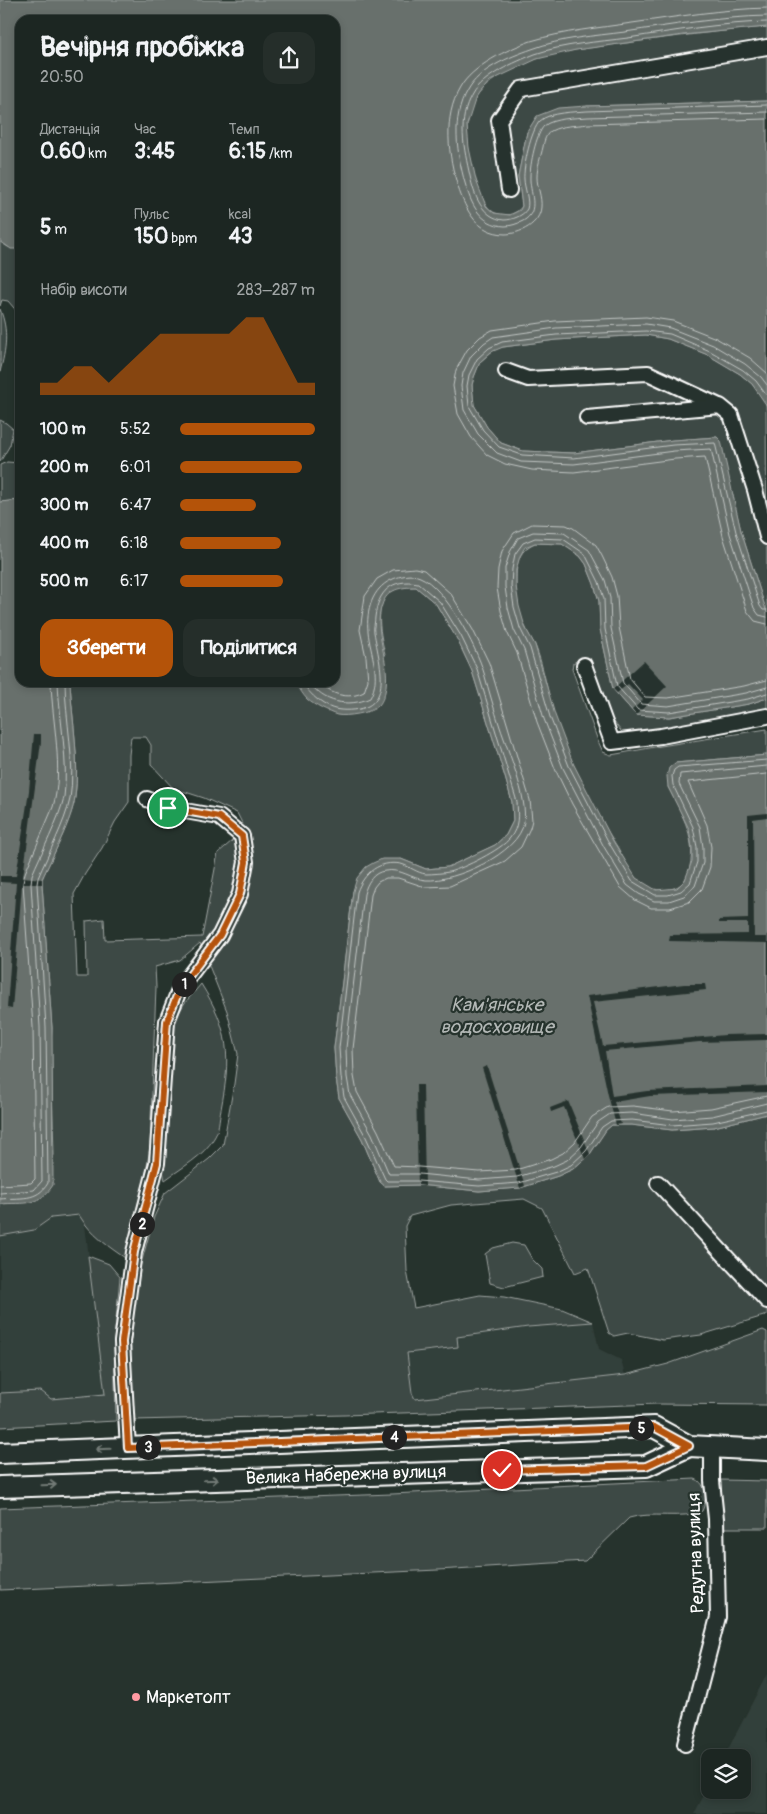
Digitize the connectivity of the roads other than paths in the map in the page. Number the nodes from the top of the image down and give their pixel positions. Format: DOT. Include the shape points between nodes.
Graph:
graph roads {
  1 [pos="767,47"];
  2 [pos="509,190"];
  3 [pos="506,371"];
  4 [pos="720,406"];
  5 [pos="587,418"];
  6 [pos="767,537"];
  7 [pos="584,665"];
  8 [pos="767,716"];
  9 [pos="147,799"];
  10 [pos="658,1183"];
  11 [pos="767,1301"];
  12 [pos="689,1446"];
  13 [pos="128,1448"];
  14 [pos="712,1448"];
  15 [pos="767,1450"];
  16 [pos="0,1453"];
  17 [pos="0,1487"];
  18 [pos="685,1744"];
  1 -- 2 [label="street" via="521,89 499,120"];
  3 -- 4 [label="street" via="528,379 648,374"];
  4 -- 5 [label="street"];
  4 -- 6 [label="street" via="732,415"];
  7 -- 8 [label="street" via="612,742"];
  9 -- 13 [label="street" via="168,808 219,817 242,836 246,862 240,894 220,935 180,988 167,1021 157,1163 134,1252 122,1342"];
  10 -- 11 [label="street"];
  12 -- 13 [label="street, Велика Набережна вулиця" via="654,1427"];
  12 -- 14 [label="street, Велика Набережна вулиця"];
  17 -- 12 [label="street, Велика Набережна вулиця, one-way" via="646,1466"];
  13 -- 16 [label="street, Велика Набережна вулиця, one-way"];
  14 -- 15 [label="street, Велика Набережна вулиця"];
  14 -- 18 [label="street, Редутна вулиця" via="718,1617"];
}
